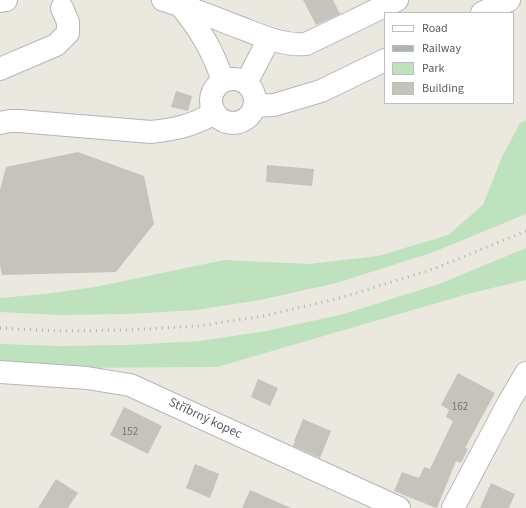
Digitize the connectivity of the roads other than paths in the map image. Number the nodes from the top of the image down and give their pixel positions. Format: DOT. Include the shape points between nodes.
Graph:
graph roads {
  1 [pos="6,0"];
  2 [pos="397,0"];
  3 [pos="509,0"];
  4 [pos="0,1"];
  5 [pos="178,2"];
  6 [pos="62,8"];
  7 [pos="484,12"];
  8 [pos="269,39"];
  9 [pos="384,60"];
  10 [pos="0,69"];
  11 [pos="223,81"];
  12 [pos="246,83"];
  13 [pos="254,106"];
  14 [pos="215,113"];
  15 [pos="0,123"];
  16 [pos="0,372"];
  17 [pos="526,373"];
  18 [pos="399,508"];
  19 [pos="453,508"];
  1 -- 4 [label="street"];
  2 -- 8 [label="street" via="306,44 286,44"];
  3 -- 7 [label="street"];
  5 -- 8 [label="street"];
  5 -- 11 [label="street" via="210,48"];
  6 -- 10 [label="street" via="68,22 68,33 56,45"];
  8 -- 12 [label="street"];
  9 -- 13 [label="street" via="321,91 274,105"];
  11 -- 12 [label="street" via="231,78"];
  11 -- 14 [label="street" via="213,91 211,106"];
  12 -- 13 [label="street" via="254,95"];
  13 -- 14 [label="street" via="248,117 235,123 220,119"];
  14 -- 15 [label="street" via="184,127 151,132 19,121"];
  16 -- 18 [label="street, Stříbrný kopec" via="87,378 130,385"];
  17 -- 19 [label="street"];
}
